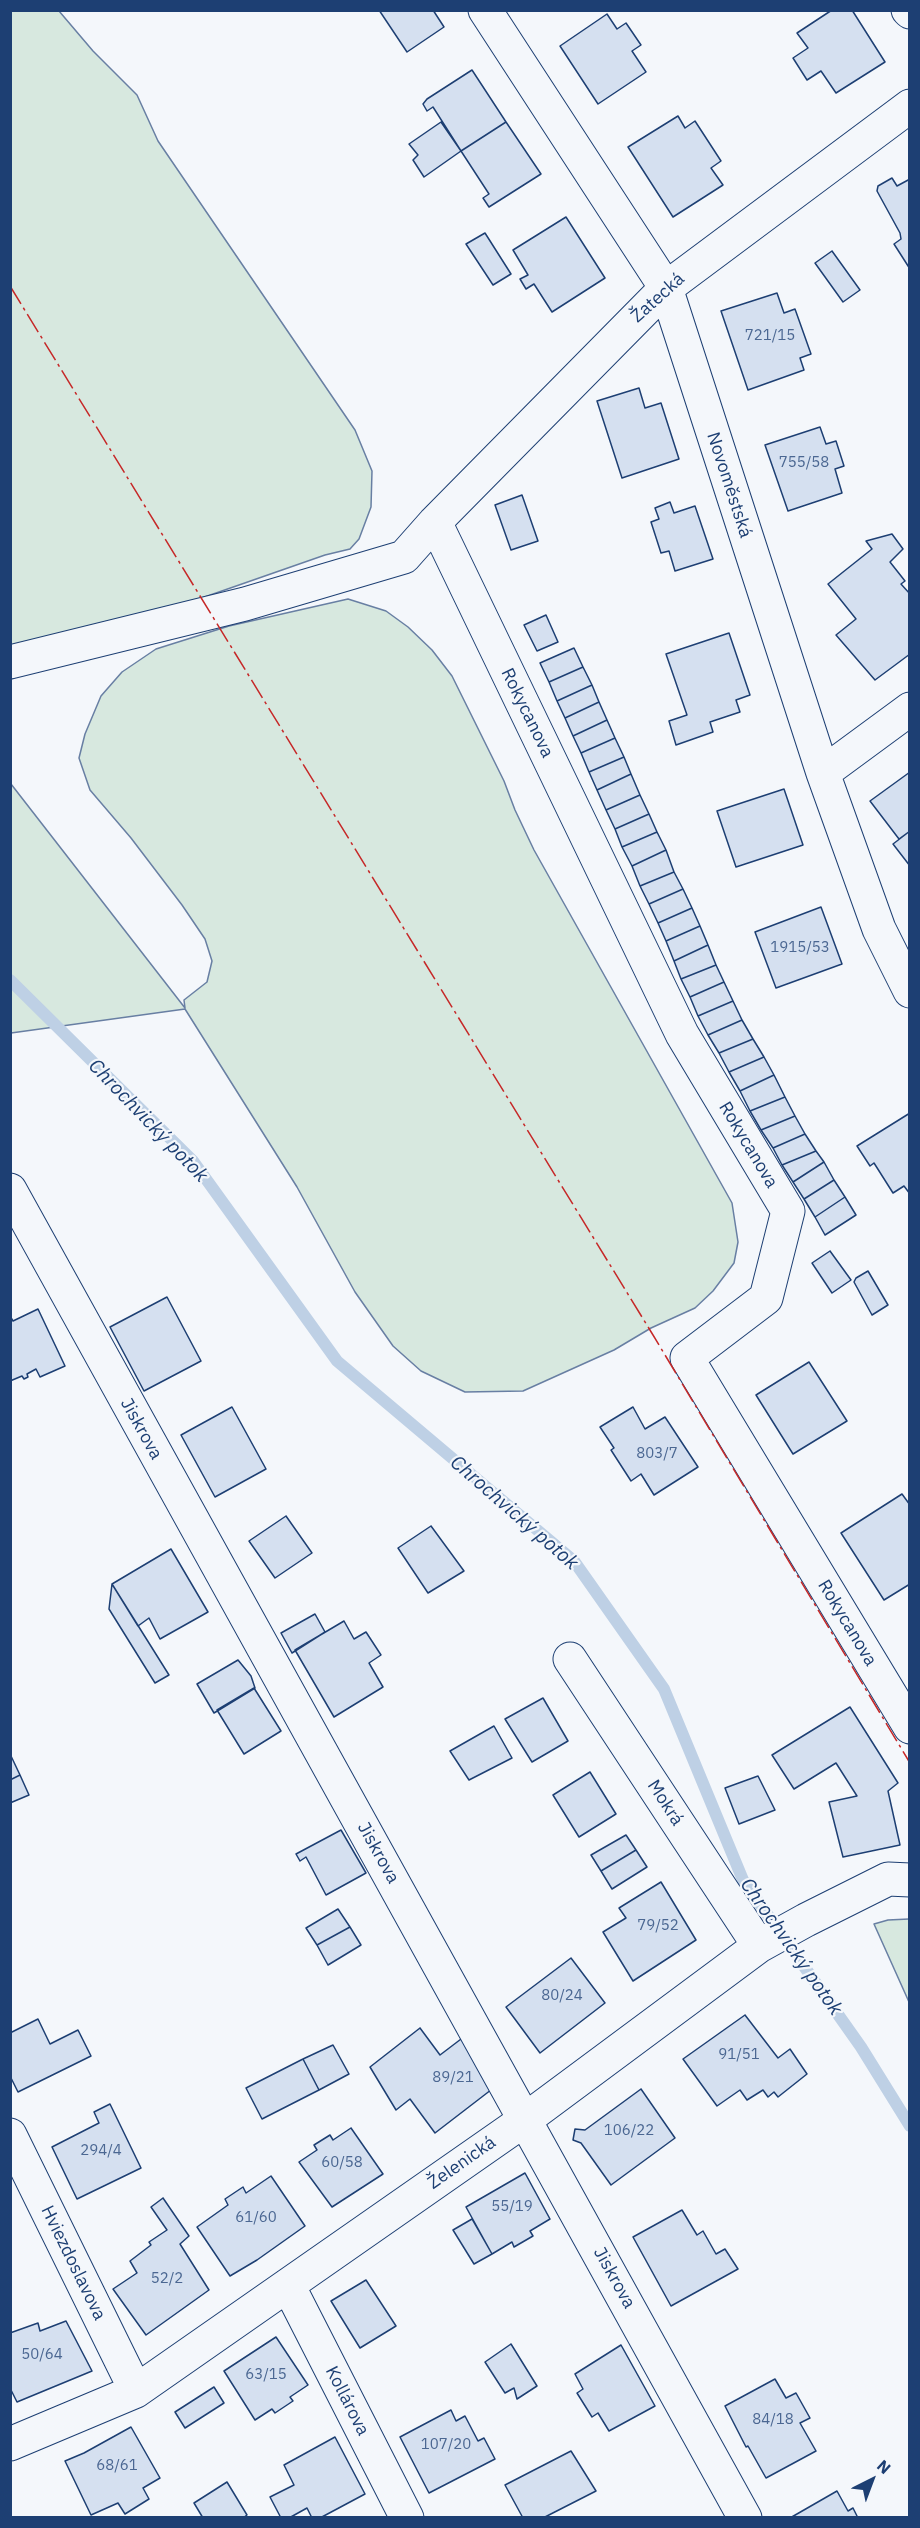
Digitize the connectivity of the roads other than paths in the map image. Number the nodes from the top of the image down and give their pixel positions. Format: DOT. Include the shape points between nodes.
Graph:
graph roads {
  1 [pos="485,10"];
  2 [pos="909,106"];
  3 [pos="666,288"];
  4 [pos="435,522"];
  5 [pos="10,662"];
  6 [pos="909,709"];
  7 [pos="822,773"];
  8 [pos="909,991"];
  9 [pos="10,1190"];
  10 [pos="570,1659"];
  11 [pos="909,1727"];
  12 [pos="909,1880"];
  13 [pos="764,1943"];
  14 [pos="526,2119"];
  15 [pos="10,2135"];
  16 [pos="288,2285"];
  17 [pos="136,2391"];
  18 [pos="10,2444"];
  19 [pos="407,2517"];
  20 [pos="745,2517"];
  1 -- 3 [label="street, Novoměstská"];
  2 -- 3 [label="street, Žatecká"];
  3 -- 4 [label="street, Žatecká"];
  3 -- 7 [label="street, Novoměstská"];
  4 -- 5 [label="street, Žatecká" via="404,557 245,604"];
  4 -- 11 [label="street, Rokycanova" via="682,1034 788,1211 766,1298 687,1358"];
  6 -- 7 [label="street"];
  7 -- 8 [label="street, Novoměstská" via="879,929"];
  9 -- 14 [label="street, Jiskrova"];
  10 -- 13 [label="street, Mokrá"];
  12 -- 13 [label="street, Želenická" via="888,1879"];
  13 -- 14 [label="street, Želenická"];
  14 -- 16 [label="street, Želenická"];
  14 -- 20 [label="street, Jiskrova"];
  15 -- 17 [label="street, Hviezdoslavova"];
  16 -- 17 [label="street, Želenická"];
  16 -- 19 [label="street, Kollárova"];
  17 -- 18 [label="street, Želenická"];
}
